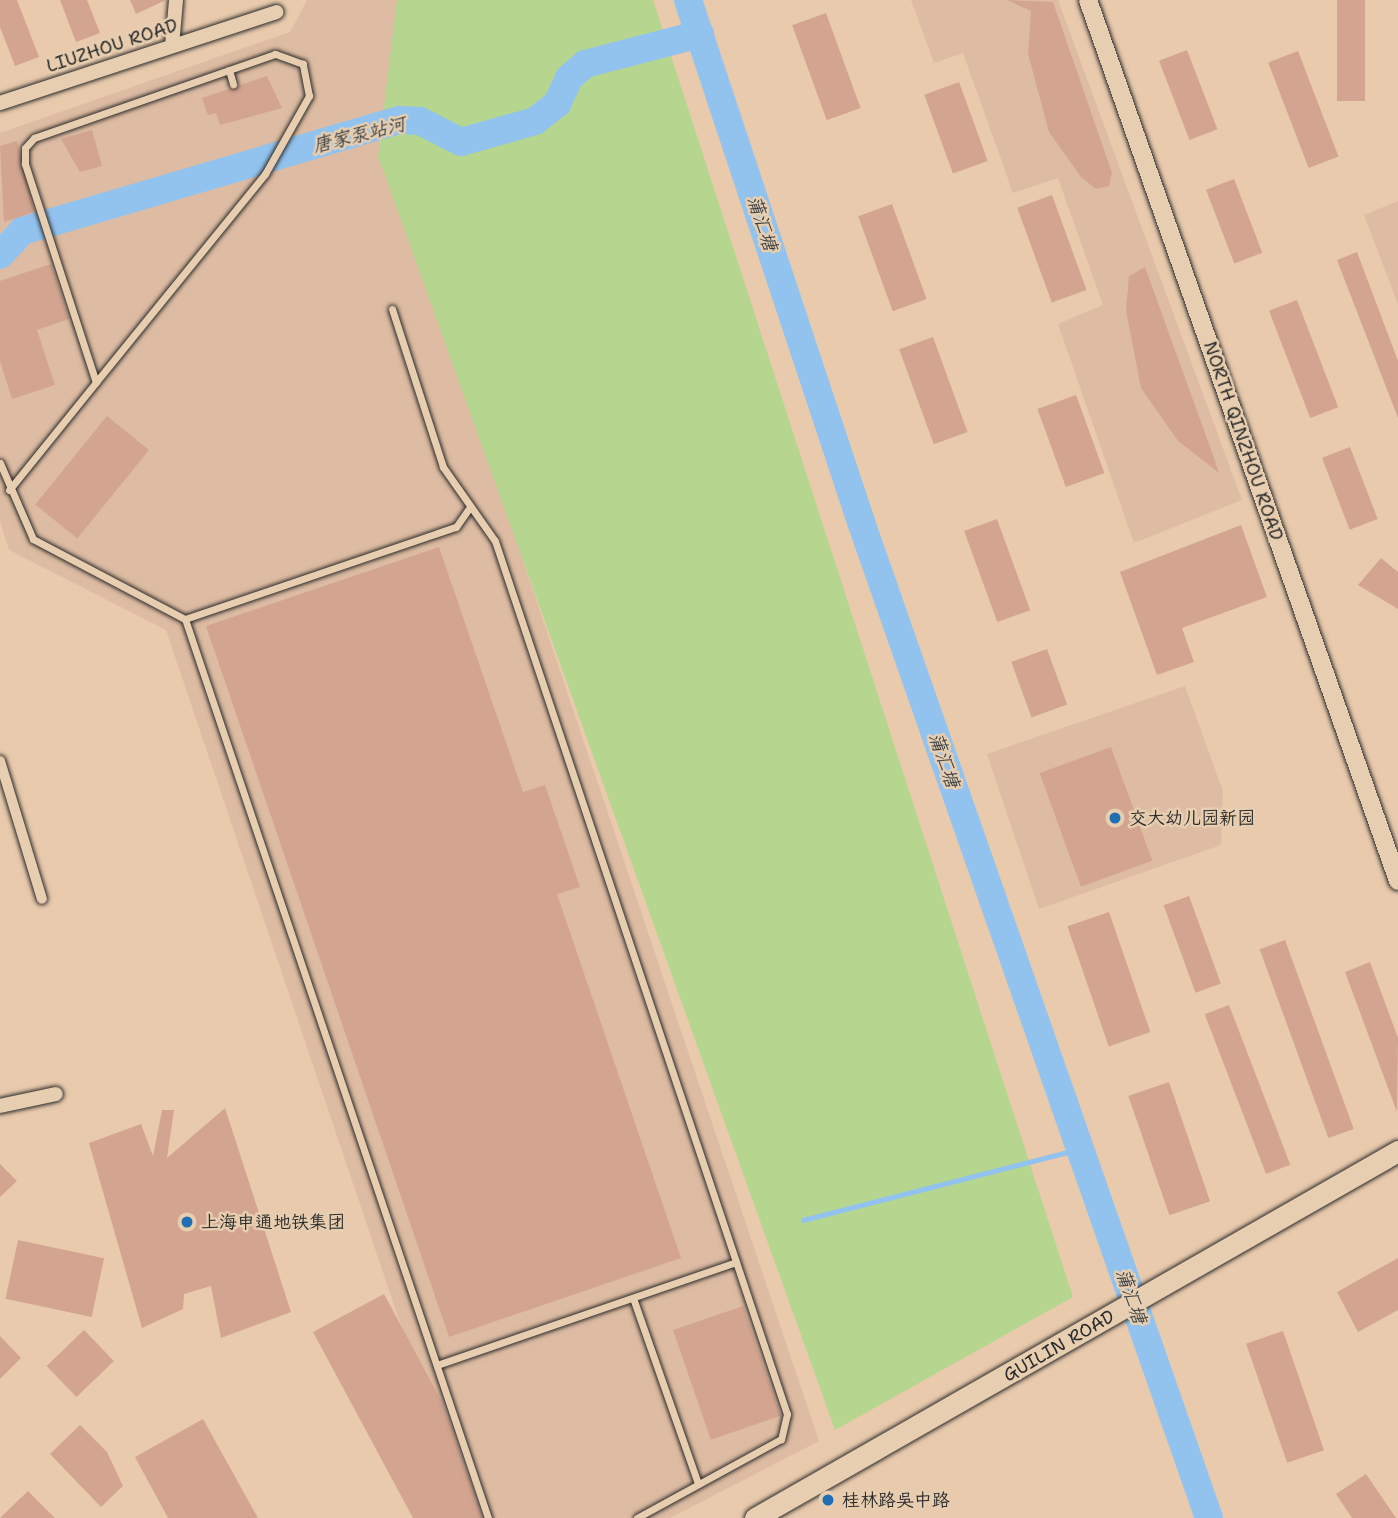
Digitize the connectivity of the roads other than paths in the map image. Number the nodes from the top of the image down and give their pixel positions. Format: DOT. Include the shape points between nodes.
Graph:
graph roads {
  1 [pos="176,0"];
  2 [pos="1088,0"];
  3 [pos="276,12"];
  4 [pos="172,46"];
  5 [pos="229,70"];
  6 [pos="233,84"];
  7 [pos="0,103"];
  8 [pos="392,309"];
  9 [pos="96,382"];
  10 [pos="0,463"];
  11 [pos="9,490"];
  12 [pos="470,507"];
  13 [pos="185,619"];
  14 [pos="0,761"];
  15 [pos="1398,881"];
  16 [pos="42,899"];
  17 [pos="56,1094"];
  18 [pos="0,1106"];
  19 [pos="1398,1152"];
  20 [pos="736,1262"];
  21 [pos="633,1298"];
  22 [pos="437,1366"];
  23 [pos="698,1484"];
  24 [pos="488,1518"];
  25 [pos="637,1518"];
  26 [pos="754,1518"];
  1 -- 4 [label="street"];
  2 -- 15 [label="street, NORTH QINZHOU ROAD"];
  3 -- 4 [label="street, LIUZHOU ROAD"];
  4 -- 7 [label="street, LIUZHOU ROAD"];
  5 -- 6 [label="lane"];
  5 -- 9 [label="lane" via="77,127 34,138 25,148"];
  5 -- 9 [label="lane" via="275,54 303,64 309,96 271,163"];
  8 -- 12 [label="lane" via="443,467"];
  9 -- 11 [label="lane"];
  10 -- 11 [label="lane"];
  11 -- 13 [label="lane" via="33,539"];
  12 -- 13 [label="lane" via="456,527"];
  12 -- 20 [label="lane" via="495,541"];
  13 -- 22 [label="lane"];
  14 -- 16 [label="street"];
  17 -- 18 [label="street"];
  19 -- 26 [label="main road, GUILIN ROAD"];
  20 -- 21 [label="lane"];
  20 -- 23 [label="lane" via="786,1427 780,1439"];
  21 -- 22 [label="lane"];
  21 -- 23 [label="lane"];
  22 -- 24 [label="lane"];
  23 -- 25 [label="lane"];
}
